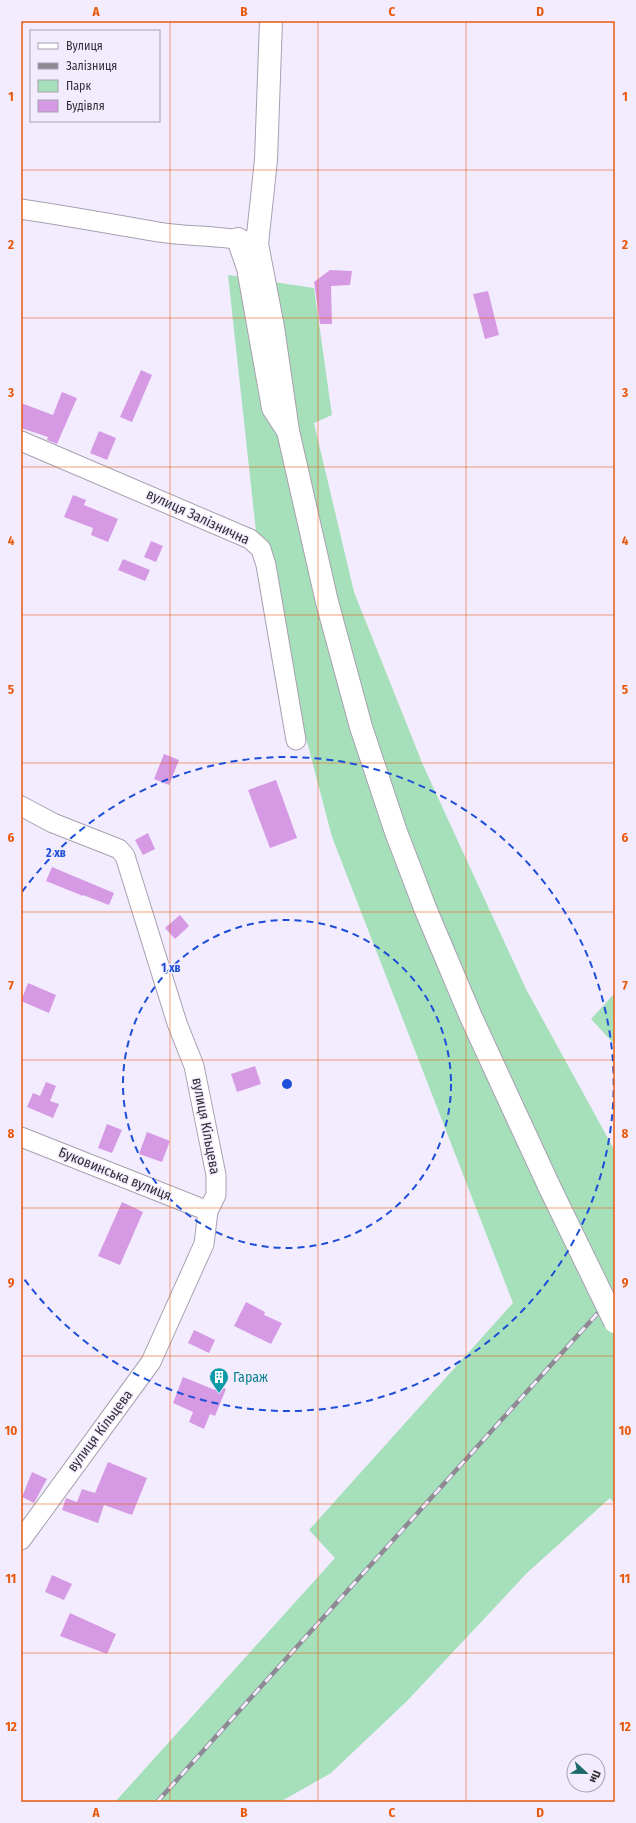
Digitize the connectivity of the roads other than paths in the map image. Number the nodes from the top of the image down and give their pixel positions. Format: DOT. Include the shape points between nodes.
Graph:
graph roads {
  1 [pos="271,21"];
  2 [pos="21,209"];
  3 [pos="248,241"];
  4 [pos="21,441"];
  5 [pos="296,740"];
  6 [pos="21,806"];
  7 [pos="21,1137"];
  8 [pos="208,1211"];
  9 [pos="615,1322"];
  10 [pos="28,1517"];
  11 [pos="21,1540"];
  1 -- 3 [label="highway" via="266,160"];
  2 -- 3 [label="street" via="159,232"];
  3 -- 9 [label="highway, bridge" via="273,327 288,431 329,609 361,727 396,832 471,1016"];
  4 -- 5 [label="street, вулиця Залізнична" via="215,523 250,539 260,549 266,565"];
  6 -- 8 [label="street, вулиця Кільцева" via="53,823 119,849 125,856 177,1023 194,1066 216,1175 216,1195"];
  7 -- 8 [label="street, Буковинська вулиця"];
  8 -- 10 [label="street, вулиця Кільцева" via="204,1244 151,1362"];
  10 -- 11 [label="street, вулиця Кільцева"];
}
